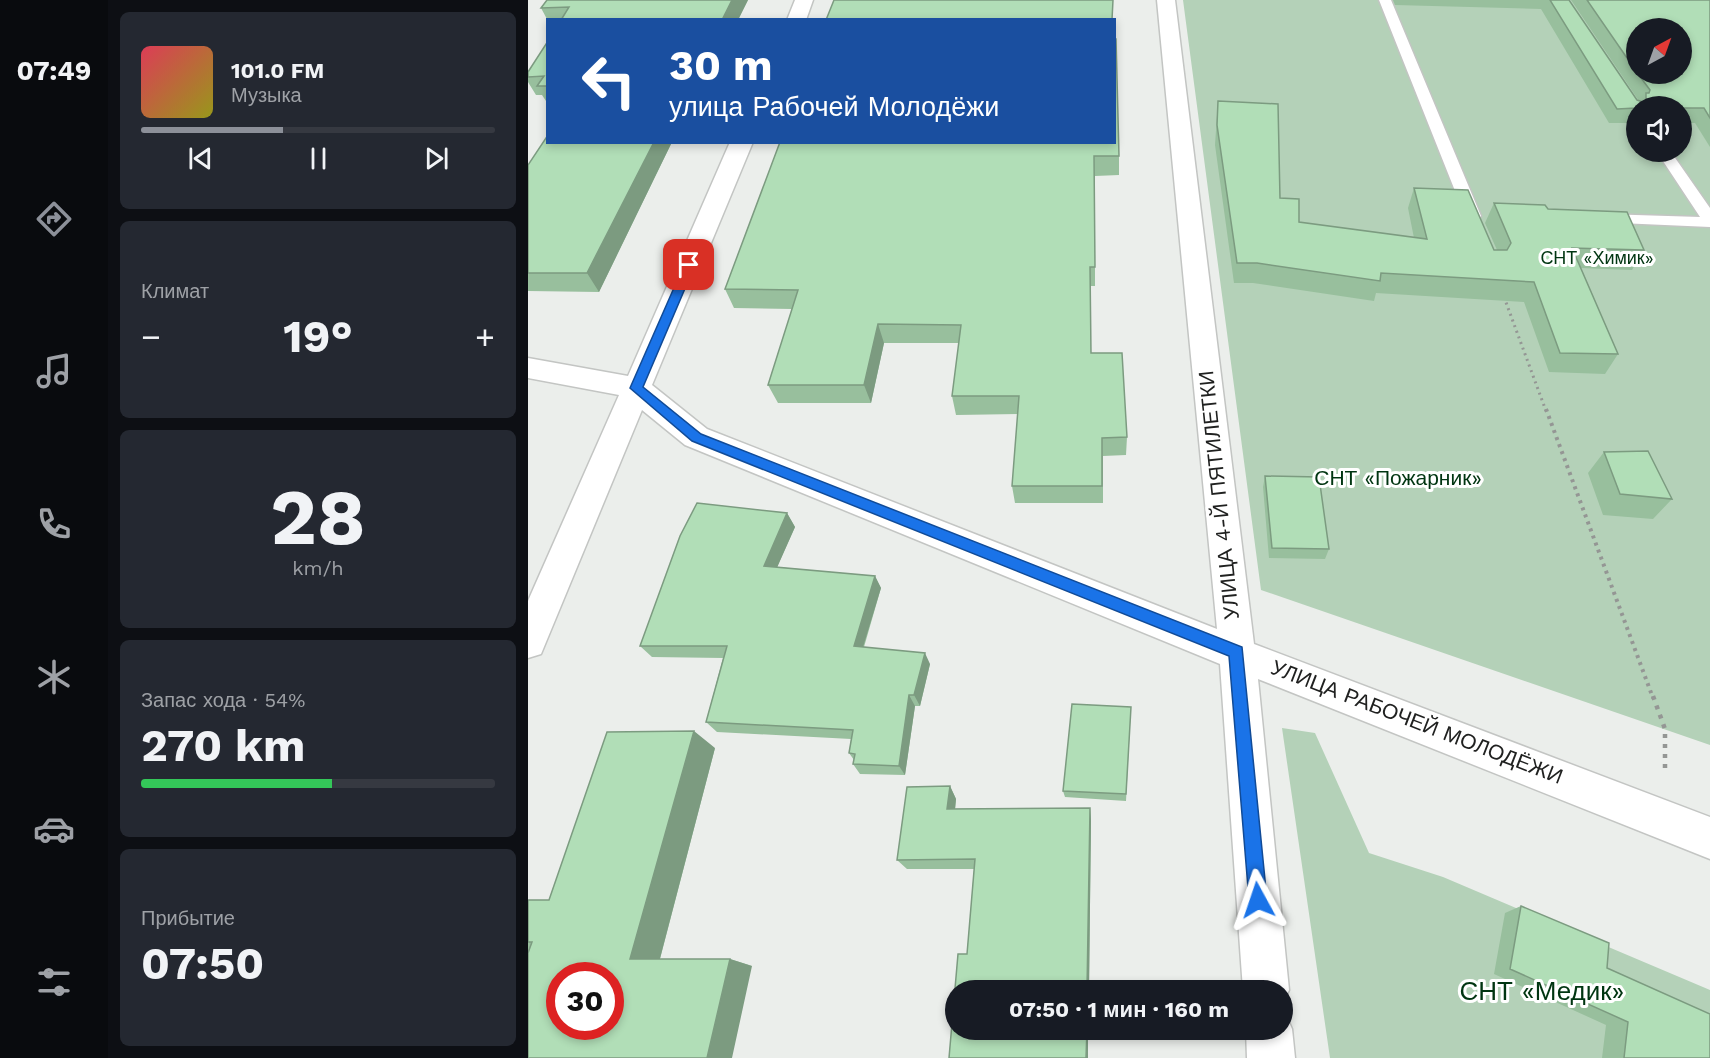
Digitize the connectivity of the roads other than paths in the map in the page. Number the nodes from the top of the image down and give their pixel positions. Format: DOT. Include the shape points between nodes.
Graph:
graph roads {
  1 [pos="804,0"];
  2 [pos="1166,0"];
  3 [pos="1385,0"];
  4 [pos="797,18"];
  5 [pos="741,144"];
  6 [pos="1671,162"];
  7 [pos="1592,219"];
  8 [pos="1710,221"];
  9 [pos="1492,264"];
  10 [pos="528,368"];
  11 [pos="636,388"];
  12 [pos="528,642"];
  13 [pos="1236,652"];
  14 [pos="1710,838"];
  15 [pos="1265,980"];
  16 [pos="1270,1040"];
  17 [pos="1271,1058"];
  1 -- 4 [label="street"];
  2 -- 13 [label="street, УЛИЦА 4-Й ПЯТИЛЕТКИ"];
  3 -- 9 [label="lane" via="1479,216"];
  5 -- 11 [label="street"];
  6 -- 8 [label="lane"];
  7 -- 8 [label="lane"];
  10 -- 11 [label="street, УЛИЦА РАБОЧЕЙ МОЛОДЁЖИ"];
  11 -- 12 [label="street"];
  11 -- 13 [label="street, УЛИЦА РАБОЧЕЙ МОЛОДЁЖИ" via="696,437"];
  13 -- 14 [label="street, УЛИЦА РАБОЧЕЙ МОЛОДЁЖИ"];
  13 -- 15 [label="street, УЛИЦА 4-Й ПЯТИЛЕТКИ"];
  16 -- 17 [label="street"];
}
